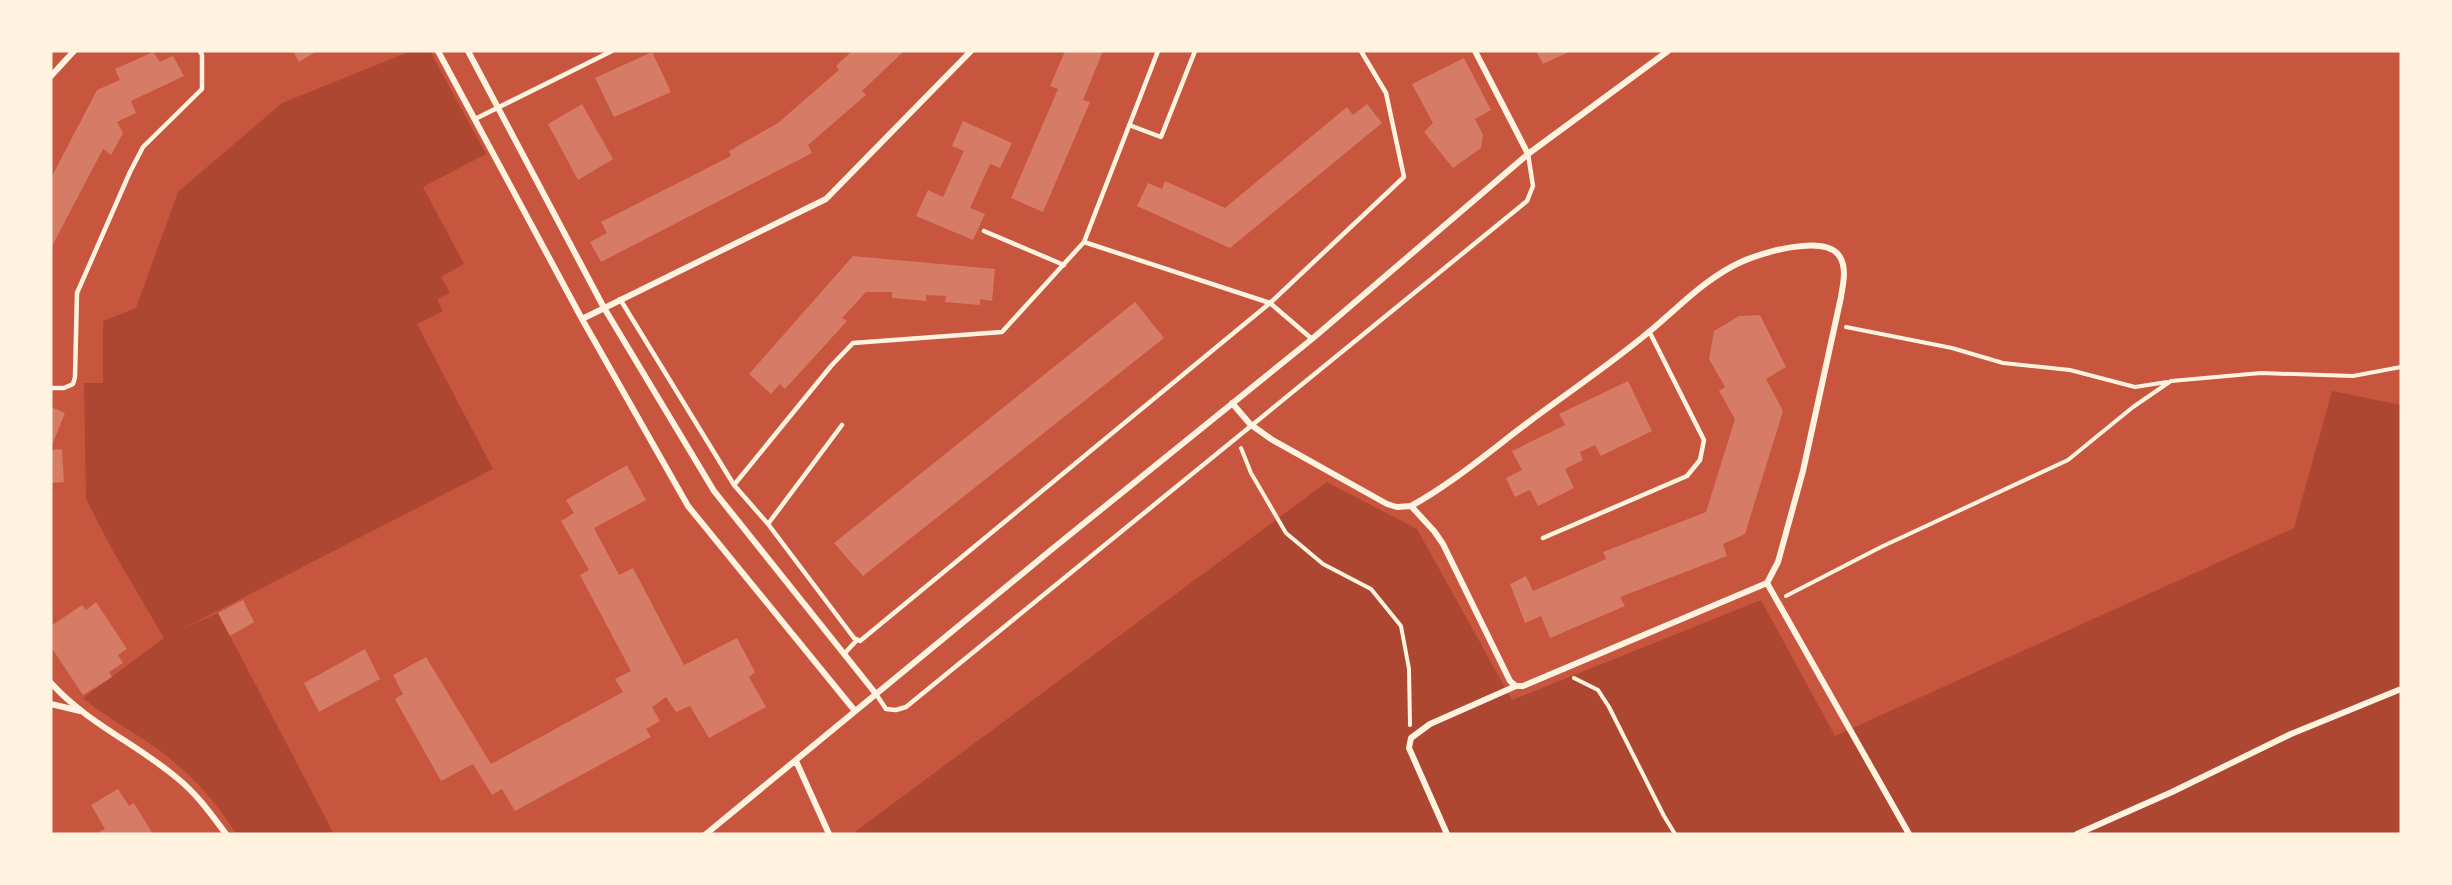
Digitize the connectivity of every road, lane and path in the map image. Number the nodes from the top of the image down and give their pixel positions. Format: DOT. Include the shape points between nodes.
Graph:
graph roads {
  1 [pos="74,51"];
  2 [pos="200,51"];
  3 [pos="438,51"];
  4 [pos="468,51"];
  5 [pos="612,51"];
  6 [pos="971,51"];
  7 [pos="1158,51"];
  8 [pos="1195,51"];
  9 [pos="1360,51"];
  10 [pos="1475,51"];
  11 [pos="1668,51"];
  12 [pos="51,76"];
  13 [pos="499,107"];
  14 [pos="476,119"];
  15 [pos="1129,125"];
  16 [pos="1528,154"];
  17 [pos="984,231"];
  18 [pos="1084,242"];
  19 [pos="1064,265"];
  20 [pos="620,299"];
  21 [pos="1270,303"];
  22 [pos="603,306"];
  23 [pos="582,319"];
  24 [pos="1835,324"];
  25 [pos="1649,331"];
  26 [pos="1312,339"];
  27 [pos="2401,367"];
  28 [pos="2171,381"];
  29 [pos="51,388"];
  30 [pos="1232,404"];
  31 [pos="842,424"];
  32 [pos="1250,424"];
  33 [pos="1236,436"];
  34 [pos="734,485"];
  35 [pos="1411,506"];
  36 [pos="768,524"];
  37 [pos="1543,537"];
  38 [pos="1767,583"];
  39 [pos="1777,600"];
  40 [pos="857,640"];
  41 [pos="844,654"];
  42 [pos="1560,671"];
  43 [pos="51,683"];
  44 [pos="1516,686"];
  45 [pos="2401,689"];
  46 [pos="876,694"];
  47 [pos="51,704"];
  48 [pos="81,711"];
  49 [pos="855,711"];
  50 [pos="1411,738"];
  51 [pos="796,761"];
  52 [pos="226,834"];
  53 [pos="706,834"];
  54 [pos="829,834"];
  55 [pos="1447,834"];
  56 [pos="1675,834"];
  57 [pos="1909,834"];
  58 [pos="2077,834"];
  1 -- 12 [label="street"];
  2 -- 29 [label="lane" via="202,89 143,147 77,293 73,384"];
  3 -- 14 [label="street"];
  4 -- 13 [label="street"];
  5 -- 13 [label="lane"];
  6 -- 20 [label="street" via="826,199"];
  7 -- 15 [label="lane"];
  8 -- 15 [label="lane" via="1161,137"];
  9 -- 21 [label="lane" via="1386,93 1404,177"];
  10 -- 16 [label="street"];
  11 -- 16 [label="street"];
  13 -- 14 [label="lane"];
  13 -- 22 [label="street"];
  14 -- 23 [label="street"];
  15 -- 18 [label="lane"];
  16 -- 26 [label="street"];
  16 -- 32 [label="lane" via="1533,186 1527,201"];
  17 -- 19 [label="lane"];
  18 -- 19 [label="lane"];
  18 -- 21 [label="lane"];
  19 -- 34 [label="lane" via="1002,332 853,343"];
  20 -- 22 [label="street"];
  20 -- 34 [label="lane"];
  21 -- 26 [label="lane"];
  21 -- 40 [label="lane" via="865,638"];
  22 -- 23 [label="street"];
  22 -- 41 [label="street" via="714,491"];
  23 -- 49 [label="street" via="688,506"];
  24 -- 25 [label="street" via="1845,273 1840,257 1833,249 1788,247 1740,262 1712,279"];
  24 -- 28 [label="path" via="1952,348 2003,363 2070,370 2135,387"];
  24 -- 38 [label="street" via="1803,471 1778,562"];
  25 -- 35 [label="street"];
  25 -- 37 [label="lane" via="1704,440 1700,460 1687,476"];
  26 -- 30 [label="street"];
  27 -- 28 [label="path" via="2353,376 2261,373"];
  28 -- 39 [label="path" via="2067,460"];
  30 -- 32 [label="street"];
  30 -- 46 [label="street"];
  31 -- 36 [label="lane"];
  32 -- 33 [label="lane"];
  32 -- 35 [label="street" via="1387,504"];
  33 -- 46 [label="lane" via="906,707 886,709"];
  33 -- 50 [label="path" via="1251,473 1286,533 1323,564 1371,589 1401,626 1409,669"];
  34 -- 36 [label="lane"];
  35 -- 44 [label="street" via="1443,544 1510,681"];
  36 -- 40 [label="lane"];
  38 -- 39 [label="street"];
  38 -- 42 [label="street"];
  39 -- 57 [label="street"];
  40 -- 41 [label="lane"];
  41 -- 46 [label="street"];
  42 -- 44 [label="street"];
  42 -- 56 [label="path" via="1598,690 1610,707"];
  43 -- 48 [label="street"];
  44 -- 50 [label="street" via="1431,724"];
  45 -- 58 [label="street" via="2291,734"];
  46 -- 49 [label="street"];
  47 -- 48 [label="street"];
  48 -- 52 [label="street" via="178,778"];
  49 -- 51 [label="street"];
  50 -- 55 [label="street" via="1409,748"];
  51 -- 53 [label="street"];
  51 -- 54 [label="street"];
}
